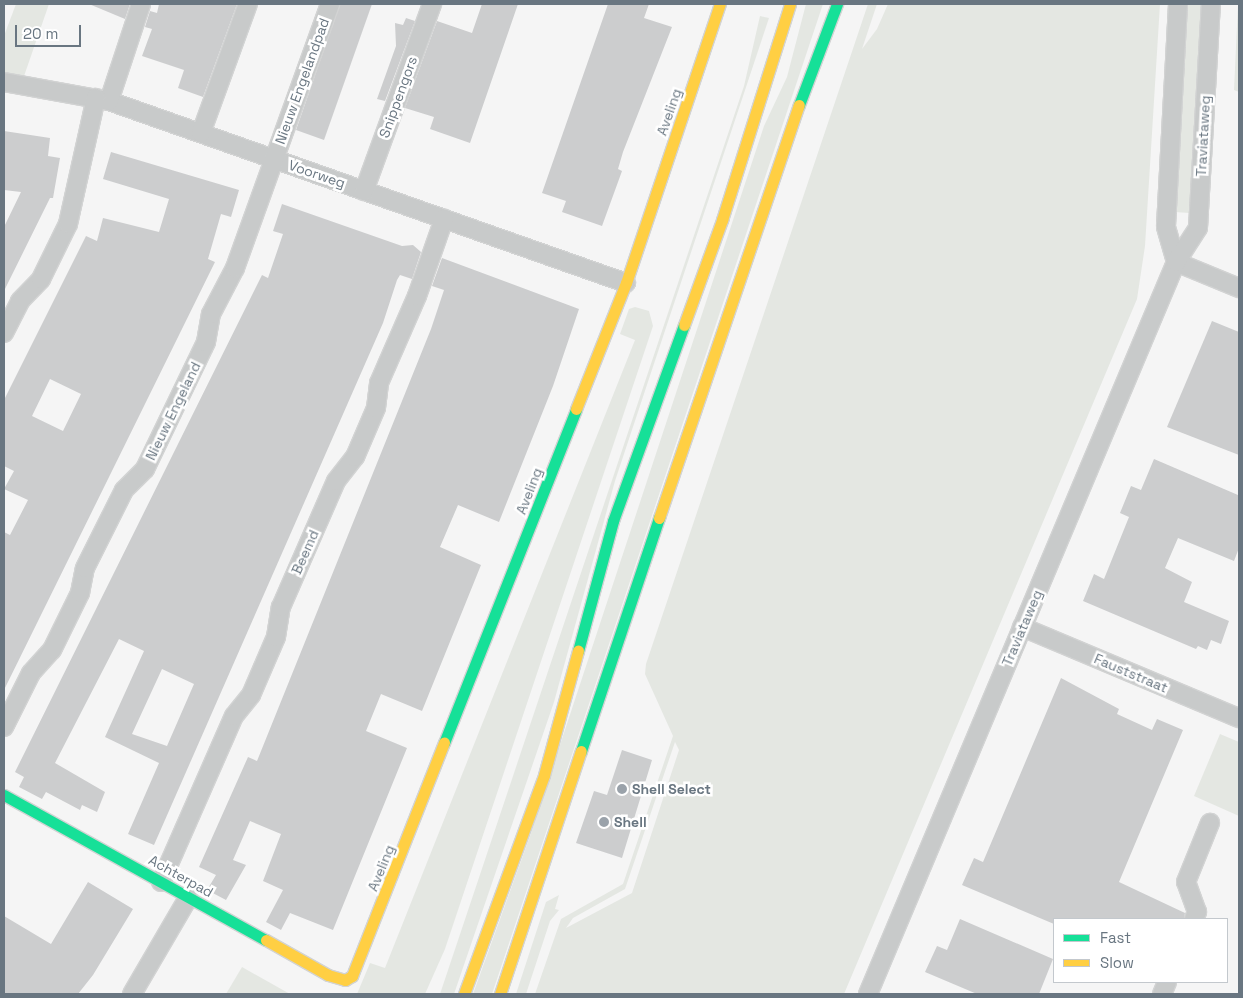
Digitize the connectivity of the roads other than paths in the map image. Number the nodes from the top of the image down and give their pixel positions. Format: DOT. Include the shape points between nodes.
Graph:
graph roads {
  1 [pos="141,4"];
  2 [pos="248,4"];
  3 [pos="330,4"];
  4 [pos="432,4"];
  5 [pos="720,4"];
  6 [pos="790,4"];
  7 [pos="837,4"];
  8 [pos="1178,4"];
  9 [pos="1211,4"];
  10 [pos="4,82"];
  11 [pos="102,99"];
  12 [pos="202,133"];
  13 [pos="274,159"];
  14 [pos="364,191"];
  15 [pos="444,219"];
  16 [pos="1176,262"];
  17 [pos="626,283"];
  18 [pos="1239,288"];
  19 [pos="4,333"];
  20 [pos="1022,627"];
  21 [pos="1239,718"];
  22 [pos="4,727"];
  23 [pos="4,795"];
  24 [pos="1210,824"];
  25 [pos="161,882"];
  26 [pos="188,898"];
  27 [pos="1194,918"];
  28 [pos="345,980"];
  29 [pos="132,994"];
  30 [pos="464,994"];
  31 [pos="500,994"];
  32 [pos="868,994"];
  1 -- 11 [label="street"];
  2 -- 12 [label="street"];
  3 -- 13 [label="street, Nieuw Engelandpad"];
  4 -- 14 [label="street, Snippengors"];
  5 -- 17 [label="main road, Aveling"];
  6 -- 30 [label="main road" via="722,220 613,521 544,774"];
  7 -- 31 [label="main road" via="786,140"];
  8 -- 16 [label="street" via="1166,226"];
  9 -- 16 [label="street, Traviataweg" via="1198,228"];
  10 -- 11 [label="street, Voorweg"];
  11 -- 12 [label="street, Voorweg"];
  11 -- 19 [label="street" via="68,224 40,279 20,301"];
  12 -- 13 [label="street, Voorweg"];
  13 -- 14 [label="street, Voorweg"];
  13 -- 22 [label="street, Nieuw Engeland" via="235,268 211,314 206,342 145,469 124,490 85,568 80,593 52,650 31,672"];
  14 -- 15 [label="street, Voorweg"];
  15 -- 17 [label="street, Voorweg"];
  15 -- 25 [label="street, Beemd" via="417,296 379,382 376,408 355,458 336,481 281,607 276,637 251,695 234,716"];
  16 -- 18 [label="street"];
  16 -- 20 [label="street, Traviataweg"];
  17 -- 28 [label="main road, Aveling" via="362,958 352,976"];
  20 -- 21 [label="street, Fauststraat"];
  20 -- 32 [label="street, Traviataweg"];
  23 -- 25 [label="main road, Achterpad"];
  24 -- 27 [label="street" via="1186,882 1197,912"];
  25 -- 26 [label="main road, Achterpad"];
  26 -- 28 [label="main road, Achterpad" via="328,975"];
  26 -- 29 [label="street"];
}
